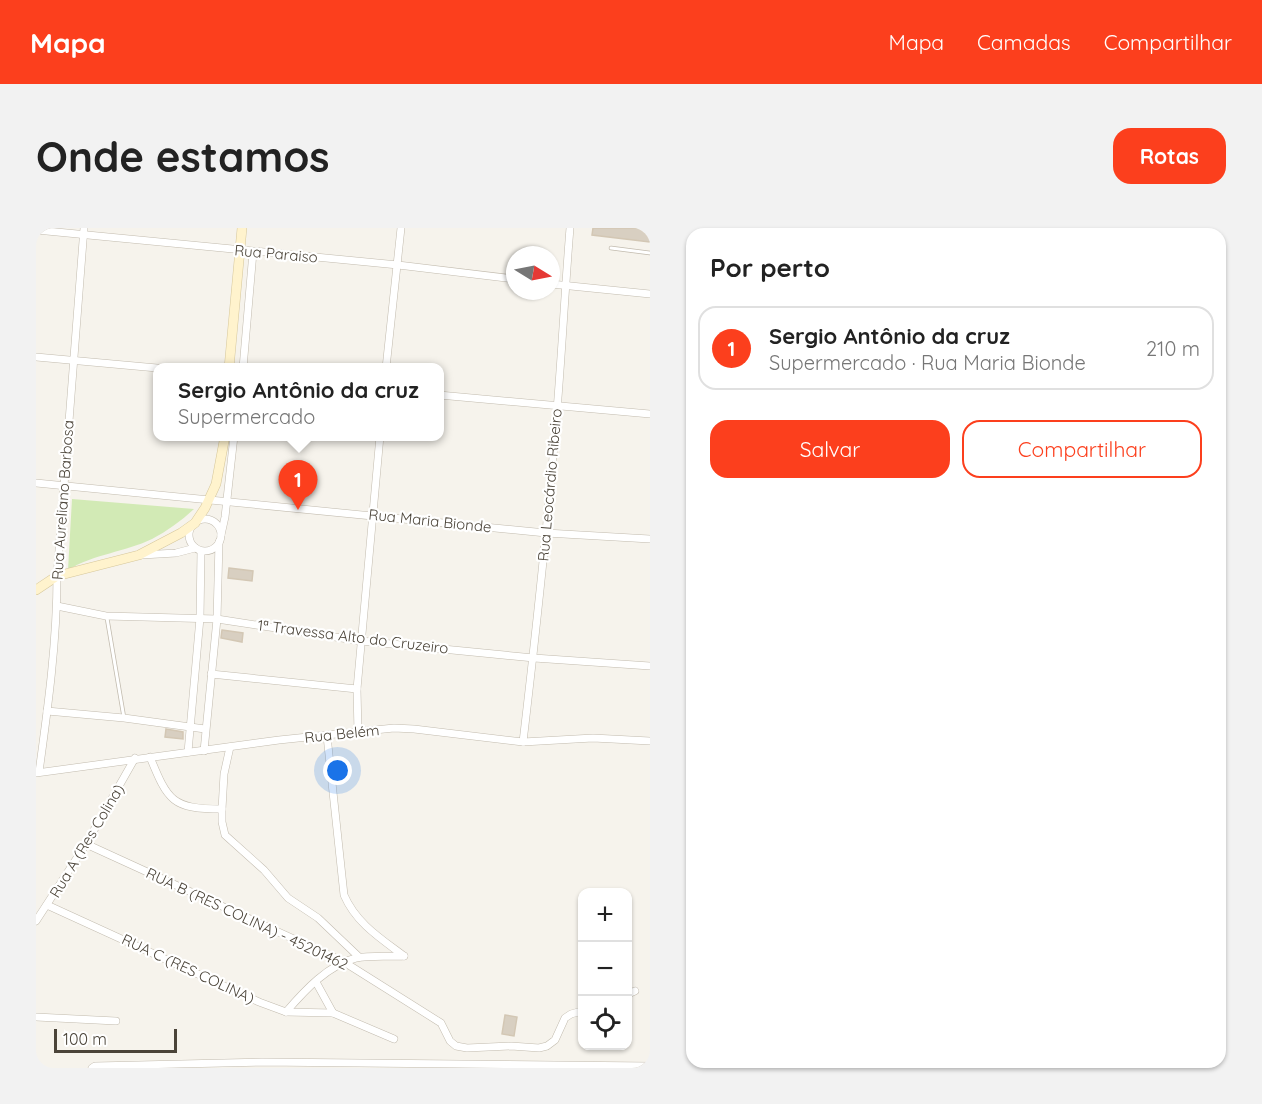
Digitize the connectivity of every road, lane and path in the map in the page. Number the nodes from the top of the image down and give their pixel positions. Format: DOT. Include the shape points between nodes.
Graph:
graph roads {
  1 [pos="242,228"];
  2 [pos="401,228"];
  3 [pos="570,228"];
  4 [pos="36,231"];
  5 [pos="83,231"];
  6 [pos="611,248"];
  7 [pos="239,251"];
  8 [pos="253,252"];
  9 [pos="650,253"];
  10 [pos="398,265"];
  11 [pos="506,278"];
  12 [pos="560,285"];
  13 [pos="565,286"];
  14 [pos="650,294"];
  15 [pos="36,357"];
  16 [pos="74,360"];
  17 [pos="229,363"];
  18 [pos="243,363"];
  19 [pos="388,363"];
  20 [pos="153,368"];
  21 [pos="444,395"];
  22 [pos="557,406"];
  23 [pos="650,414"];
  24 [pos="224,441"];
  25 [pos="233,441"];
  26 [pos="380,441"];
  27 [pos="36,483"];
  28 [pos="64,485"];
  29 [pos="209,499"];
  30 [pos="226,501"];
  31 [pos="373,515"];
  32 [pos="195,523"];
  33 [pos="546,533"];
  34 [pos="220,538"];
  35 [pos="650,539"];
  36 [pos="198,549"];
  37 [pos="139,555"];
  38 [pos="57,576"];
  39 [pos="36,590"];
  40 [pos="57,606"];
  41 [pos="106,616"];
  42 [pos="200,618"];
  43 [pos="217,619"];
  44 [pos="361,641"];
  45 [pos="534,658"];
  46 [pos="650,666"];
  47 [pos="211,674"];
  48 [pos="357,689"];
  49 [pos="47,711"];
  50 [pos="124,718"];
  51 [pos="189,727"];
  52 [pos="205,729"];
  53 [pos="358,733"];
  54 [pos="327,736"];
  55 [pos="650,741"];
  56 [pos="523,742"];
  57 [pos="230,747"];
  58 [pos="204,750"];
  59 [pos="188,752"];
  60 [pos="150,757"];
  61 [pos="135,759"];
  62 [pos="37,772"];
  63 [pos="222,808"];
  64 [pos="86,844"];
  65 [pos="47,905"];
  66 [pos="36,921"];
  67 [pos="359,957"];
  68 [pos="344,962"];
  69 [pos="315,982"];
  70 [pos="635,991"];
  71 [pos="632,992"];
  72 [pos="36,1008"];
  73 [pos="286,1011"];
  74 [pos="578,1012"];
  75 [pos="333,1013"];
  76 [pos="40,1017"];
  77 [pos="116,1021"];
  78 [pos="394,1039"];
  79 [pos="262,1065"];
  80 [pos="435,1066"];
  81 [pos="650,1066"];
  82 [pos="94,1067"];
  83 [pos="602,1067"];
  1 -- 7 [label="main road"];
  2 -- 10 [label="street"];
  3 -- 13 [label="street, Rua Leocárdio Ribeiro"];
  4 -- 5 [label="street, Rua Paraiso"];
  5 -- 7 [label="street, Rua Paraiso"];
  5 -- 16 [label="street, Rua Aureliano Barbosa"];
  6 -- 9 [label="lane"];
  7 -- 8 [label="street, Rua Paraiso"];
  7 -- 17 [label="main road"];
  8 -- 10 [label="street, Rua Paraiso"];
  8 -- 18 [label="street"];
  10 -- 11 [label="street, Rua Paraiso"];
  10 -- 19 [label="street"];
  12 -- 13 [label="street"];
  13 -- 14 [label="street"];
  13 -- 22 [label="street, Rua Leocárdio Ribeiro"];
  15 -- 16 [label="street"];
  16 -- 20 [label="street"];
  16 -- 28 [label="street, Rua Aureliano Barbosa"];
  21 -- 22 [label="street"];
  22 -- 23 [label="street"];
  22 -- 33 [label="street, Rua Leocárdio Ribeiro"];
  24 -- 29 [label="main road" via="216,484"];
  25 -- 30 [label="street"];
  26 -- 31 [label="street"];
  27 -- 28 [label="street, Rua Maria Bionde"];
  28 -- 29 [label="street, Rua Maria Bionde"];
  28 -- 38 [label="street, Rua Aureliano Barbosa"];
  29 -- 30 [label="street, Rua Maria Bionde"];
  29 -- 32 [label="main road"];
  30 -- 31 [label="street, Rua Maria Bionde"];
  30 -- 34 [label="street"];
  31 -- 33 [label="street, Rua Maria Bionde"];
  31 -- 44 [label="street"];
  32 -- 34 [label="street" via="212,521"];
  32 -- 36 [label="street" via="189,535"];
  32 -- 37 [label="main road"];
  33 -- 35 [label="street, Rua Maria Bionde"];
  33 -- 45 [label="street, Rua Leocárdio Ribeiro"];
  34 -- 36 [label="street" via="214,548"];
  34 -- 43 [label="street"];
  36 -- 37 [label="street"];
  36 -- 42 [label="street"];
  37 -- 38 [label="main road"];
  38 -- 39 [label="main road"];
  38 -- 40 [label="street, Rua Aureliano Barbosa"];
  40 -- 41 [label="street, 1ª Travessa Alto do Cruzeiro"];
  40 -- 49 [label="street, Rua Aureliano Barbosa"];
  41 -- 42 [label="street, 1ª Travessa Alto do Cruzeiro"];
  41 -- 50 [label="lane"];
  42 -- 43 [label="street, 1ª Travessa Alto do Cruzeiro"];
  42 -- 51 [label="street"];
  43 -- 44 [label="street, 1ª Travessa Alto do Cruzeiro"];
  43 -- 47 [label="street"];
  44 -- 45 [label="street, 1ª Travessa Alto do Cruzeiro"];
  44 -- 48 [label="street"];
  45 -- 46 [label="street, 1ª Travessa Alto do Cruzeiro"];
  45 -- 56 [label="street, Rua Leocárdio Ribeiro"];
  47 -- 48 [label="street"];
  47 -- 52 [label="street"];
  48 -- 53 [label="street"];
  49 -- 50 [label="street"];
  49 -- 62 [label="street, Rua Aureliano Barbosa"];
  50 -- 51 [label="street"];
  51 -- 52 [label="street"];
  51 -- 59 [label="street"];
  52 -- 58 [label="street"];
  53 -- 54 [label="street, Rua Belém"];
  53 -- 56 [label="street, Rua Belém" via="414,729"];
  54 -- 57 [label="street, Rua Belém"];
  54 -- 67 [label="street" via="344,894 362,923 404,956"];
  55 -- 56 [label="street, Rua Belém" via="593,738"];
  57 -- 58 [label="street, Rua Belém"];
  57 -- 63 [label="street"];
  58 -- 59 [label="street, Rua Belém"];
  59 -- 60 [label="street, Rua Belém"];
  60 -- 61 [label="street, Rua Belém"];
  60 -- 63 [label="street" via="162,787 183,806"];
  61 -- 62 [label="street, Rua Belém"];
  61 -- 64 [label="street, Rua A (Res Colina)"];
  63 -- 67 [label="street" via="225,835 288,898 318,918"];
  64 -- 65 [label="street, Rua A (Res Colina)"];
  64 -- 68 [label="street, RUA B (RES COLINA) - 45201462"];
  65 -- 66 [label="street, Rua A (Res Colina)"];
  65 -- 73 [label="street, RUA C (RES COLINA)"];
  67 -- 68 [label="street"];
  68 -- 69 [label="street"];
  68 -- 74 [label="street, RUA B (RES COLINA) - 45201462" via="441,1023 456,1046 539,1048 555,1040 566,1018"];
  69 -- 73 [label="street"];
  69 -- 75 [label="street"];
  70 -- 71 [label="street"];
  72 -- 76 [label="street"];
  73 -- 75 [label="street, RUA C (RES COLINA)"];
  75 -- 78 [label="street"];
  76 -- 77 [label="street"];
  79 -- 80 [label="street"];
  79 -- 82 [label="street"];
  80 -- 83 [label="street"];
  81 -- 83 [label="street"];
}
